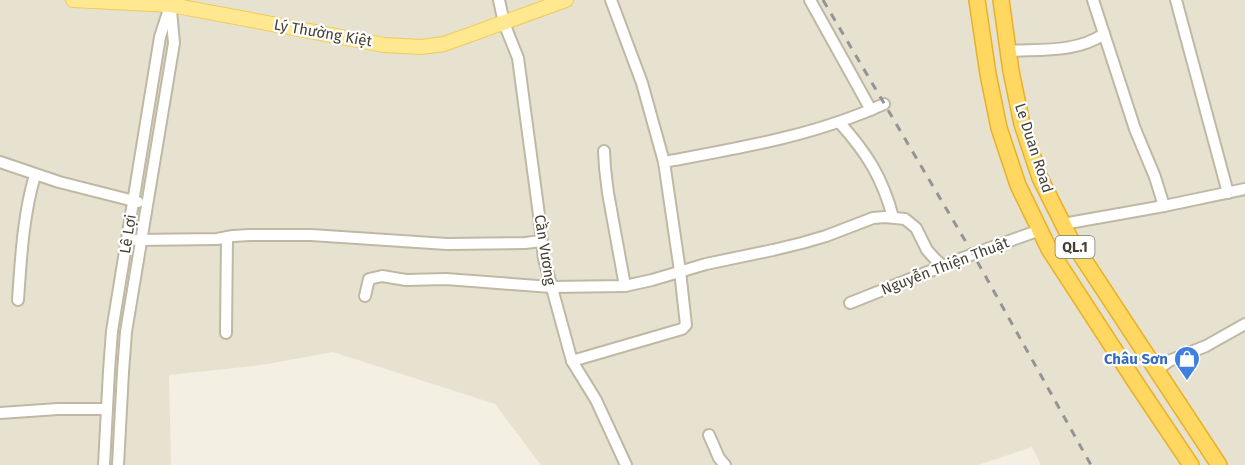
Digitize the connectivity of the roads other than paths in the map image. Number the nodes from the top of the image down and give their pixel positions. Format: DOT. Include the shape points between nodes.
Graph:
graph roads {
  1 [pos="73,0"];
  2 [pos="499,0"];
  3 [pos="566,0"];
  4 [pos="611,0"];
  5 [pos="810,0"];
  6 [pos="977,0"];
  7 [pos="1001,0"];
  8 [pos="1093,0"];
  9 [pos="1176,0"];
  10 [pos="171,3"];
  11 [pos="504,22"];
  12 [pos="1104,34"];
  13 [pos="1008,51"];
  14 [pos="149,102"];
  15 [pos="884,104"];
  16 [pos="164,105"];
  17 [pos="871,110"];
  18 [pos="839,122"];
  19 [pos="604,151"];
  20 [pos="0,162"];
  21 [pos="664,162"];
  22 [pos="35,175"];
  23 [pos="1245,189"];
  24 [pos="1228,193"];
  25 [pos="133,201"];
  26 [pos="147,205"];
  27 [pos="1164,206"];
  28 [pos="893,217"];
  29 [pos="1063,224"];
  30 [pos="1040,230"];
  31 [pos="227,237"];
  32 [pos="142,239"];
  33 [pos="127,240"];
  34 [pos="541,241"];
  35 [pos="944,266"];
  36 [pos="680,271"];
  37 [pos="625,286"];
  38 [pos="551,287"];
  39 [pos="364,296"];
  40 [pos="18,300"];
  41 [pos="850,303"];
  42 [pos="1245,324"];
  43 [pos="112,331"];
  44 [pos="126,332"];
  45 [pos="226,333"];
  46 [pos="572,361"];
  47 [pos="1156,371"];
  48 [pos="1136,383"];
  49 [pos="107,409"];
  50 [pos="0,413"];
  51 [pos="709,435"];
  52 [pos="104,465"];
  53 [pos="118,465"];
  54 [pos="626,465"];
  55 [pos="725,465"];
  56 [pos="1191,465"];
  57 [pos="1219,465"];
  1 -- 10 [label="main road, Lý Thường Kiệt"];
  2 -- 11 [label="street, Cần Vương"];
  3 -- 11 [label="main road, Lý Thường Kiệt"];
  4 -- 21 [label="street" via="642,83"];
  5 -- 17 [label="street"];
  6 -- 30 [label="highway, Le Duan Road / QL.1" via="999,128 1018,185"];
  7 -- 13 [label="highway, Le Duan Road / QL.1"];
  8 -- 12 [label="street"];
  9 -- 24 [label="street"];
  10 -- 11 [label="main road, Lý Thường Kiệt" via="384,45 444,44"];
  10 -- 14 [label="street, Lê Lợi" via="160,37"];
  10 -- 16 [label="street, Lê Lợi" via="174,43"];
  11 -- 34 [label="street, Cần Vương" via="518,58"];
  12 -- 13 [label="street" via="1066,48"];
  12 -- 27 [label="street"];
  13 -- 29 [label="highway, Le Duan Road / QL.1" via="1022,124 1040,178"];
  14 -- 16 [label="street"];
  14 -- 25 [label="street, Lê Lợi"];
  15 -- 17 [label="street"];
  16 -- 26 [label="street, Lê Lợi"];
  17 -- 18 [label="street"];
  18 -- 21 [label="street" via="787,138"];
  18 -- 28 [label="street" via="877,173"];
  19 -- 37 [label="street"];
  20 -- 22 [label="street"];
  21 -- 36 [label="street"];
  22 -- 25 [label="street"];
  22 -- 40 [label="street" via="26,210"];
  23 -- 24 [label="street"];
  24 -- 27 [label="street"];
  25 -- 26 [label="street"];
  25 -- 33 [label="street, Lê Lợi"];
  26 -- 32 [label="street, Lê Lợi"];
  27 -- 29 [label="street"];
  28 -- 35 [label="street" via="905,219 916,228 927,250"];
  28 -- 36 [label="street"];
  29 -- 47 [label="highway, Le Duan Road / QL.1"];
  30 -- 35 [label="street, Nguyễn Thiện Thuật"];
  30 -- 48 [label="highway, Le Duan Road / QL.1"];
  31 -- 32 [label="street"];
  31 -- 34 [label="street" via="311,236 447,244"];
  31 -- 45 [label="street"];
  32 -- 33 [label="street"];
  32 -- 44 [label="street, Lê Lợi"];
  33 -- 43 [label="street, Lê Lợi"];
  34 -- 38 [label="street, Cần Vương"];
  35 -- 41 [label="street, Nguyễn Thiện Thuật"];
  36 -- 37 [label="street"];
  36 -- 46 [label="street" via="685,327"];
  37 -- 38 [label="street"];
  38 -- 39 [label="street" via="377,276 369,279"];
  38 -- 46 [label="street, Cần Vương"];
  42 -- 47 [label="street"];
  43 -- 44 [label="street"];
  43 -- 49 [label="street, Lê Lợi"];
  44 -- 53 [label="street, Lê Lợi"];
  46 -- 54 [label="street, Cần Vương" via="596,400"];
  47 -- 48 [label="highway"];
  47 -- 57 [label="highway, Le Duan Road / QL.1"];
  48 -- 56 [label="highway, Le Duan Road / QL.1"];
  49 -- 50 [label="street"];
  49 -- 52 [label="street, Lê Lợi"];
  51 -- 55 [label="street"];
}
